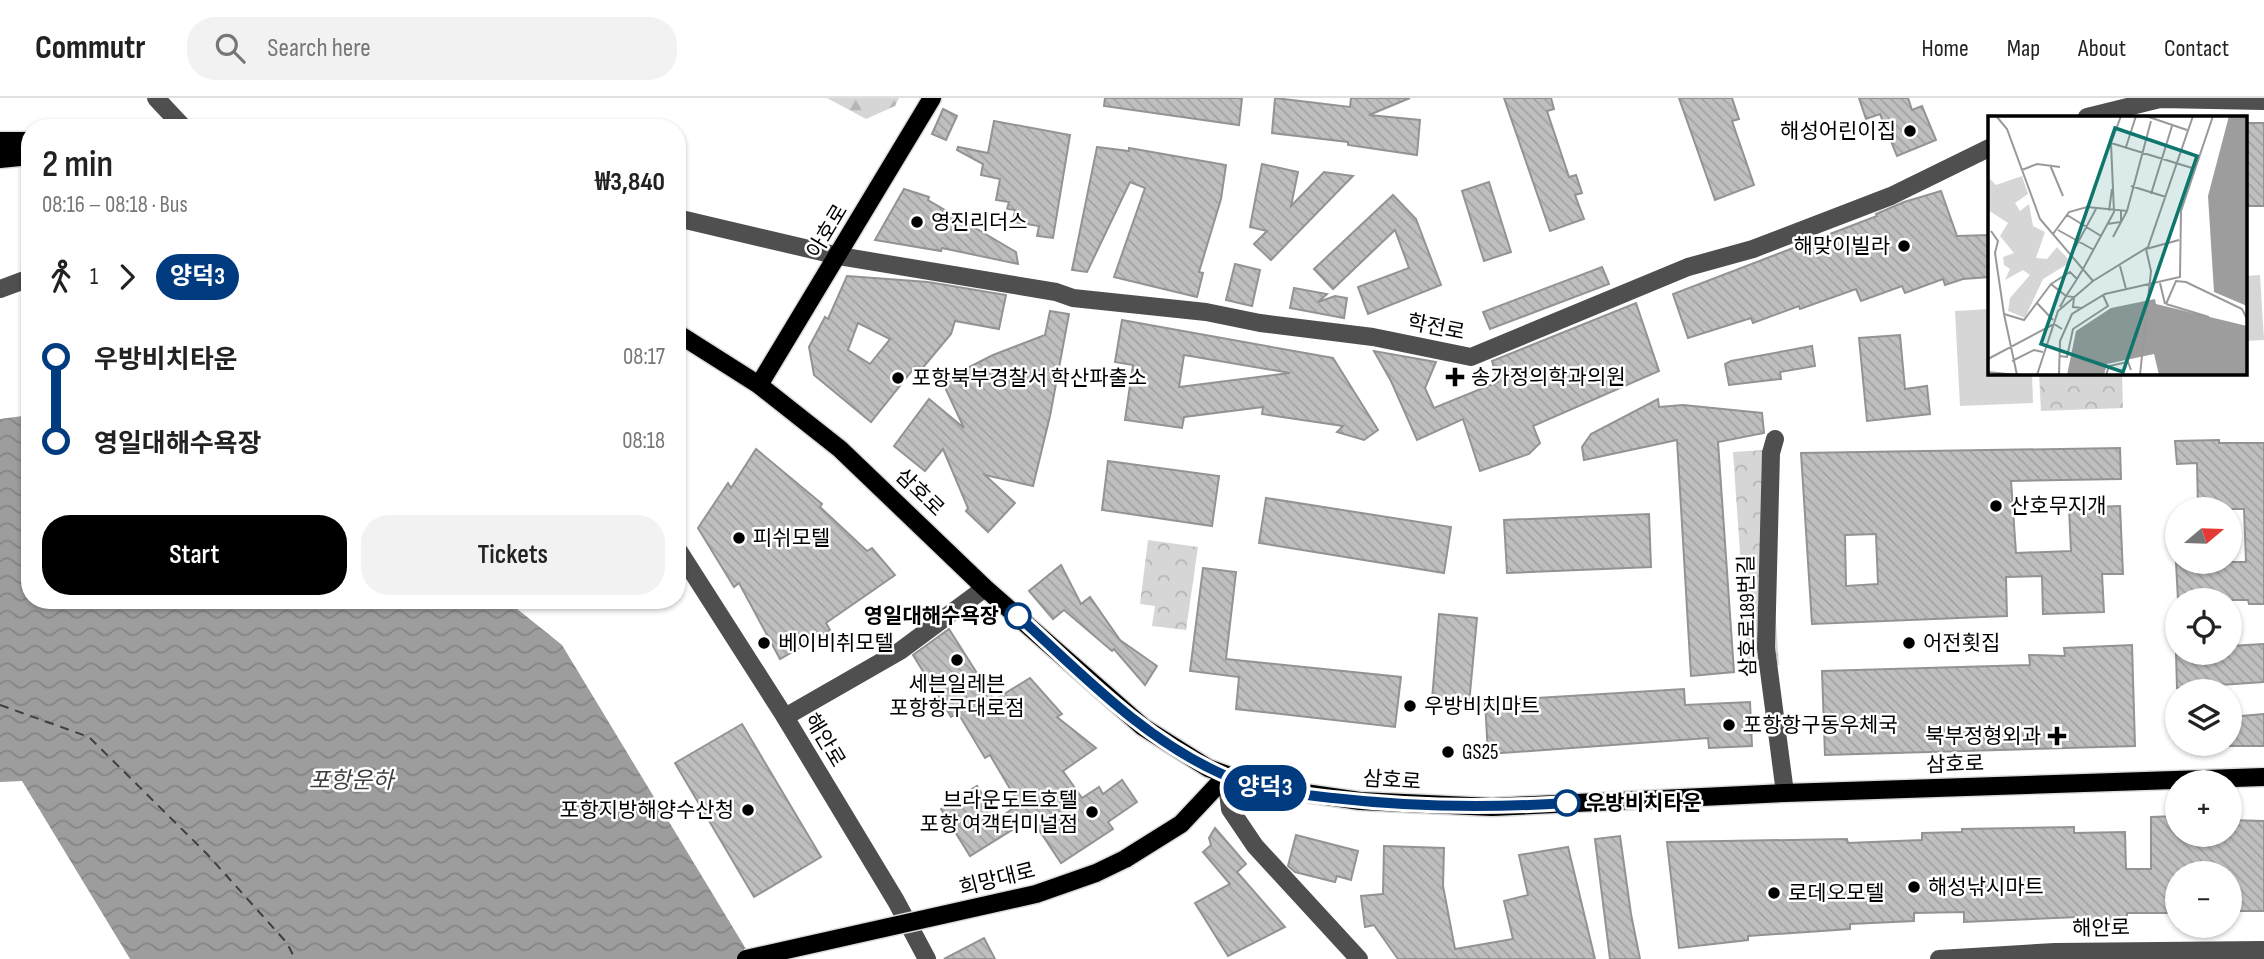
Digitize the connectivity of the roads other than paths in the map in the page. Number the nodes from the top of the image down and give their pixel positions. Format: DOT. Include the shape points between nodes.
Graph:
graph roads {
  1 [pos="156,98"];
  2 [pos="932,98"];
  3 [pos="2264,101"];
  4 [pos="2091,116"];
  5 [pos="176,119"];
  6 [pos="0,141"];
  7 [pos="21,141"];
  8 [pos="1988,148"];
  9 [pos="21,157"];
  10 [pos="0,159"];
  11 [pos="686,220"];
  12 [pos="839,256"];
  13 [pos="21,281"];
  14 [pos="0,289"];
  15 [pos="686,339"];
  16 [pos="759,386"];
  17 [pos="1775,439"];
  18 [pos="686,562"];
  19 [pos="985,588"];
  20 [pos="785,717"];
  21 [pos="1226,776"];
  22 [pos="2264,777"];
  23 [pos="1785,793"];
  24 [pos="2264,950"];
  25 [pos="746,959"];
  26 [pos="927,959"];
  27 [pos="1359,959"];
  28 [pos="1939,959"];
  1 -- 5 [label="street"];
  2 -- 12 [label="main road, 아호로"];
  3 -- 4 [label="street" via="2160,99"];
  6 -- 7 [label="main road"];
  8 -- 12 [label="street, 학전로" via="1891,196 1753,249 1688,267 1471,357 1206,312 1073,298"];
  9 -- 10 [label="main road"];
  11 -- 12 [label="street, 학전로"];
  12 -- 16 [label="main road, 아호로"];
  13 -- 14 [label="street"];
  15 -- 16 [label="main road, 삼호로"];
  16 -- 19 [label="main road, 삼호로" via="877,482"];
  17 -- 23 [label="street, 삼호로189번길" via="1766,648"];
  18 -- 20 [label="street, 해안로"];
  19 -- 20 [label="street" via="900,650"];
  19 -- 21 [label="main road, 삼호로" via="1143,726"];
  20 -- 26 [label="street, 해안로"];
  21 -- 23 [label="main road, 삼호로" via="1295,794 1410,806 1492,807"];
  21 -- 25 [label="main road, 희망대로, bridge" via="1181,824 1125,859 1078,880 1036,894"];
  21 -- 27 [label="street" via="1230,808 1255,846"];
  22 -- 23 [label="main road, 삼호로"];
  24 -- 28 [label="street, 해안로"];
}
